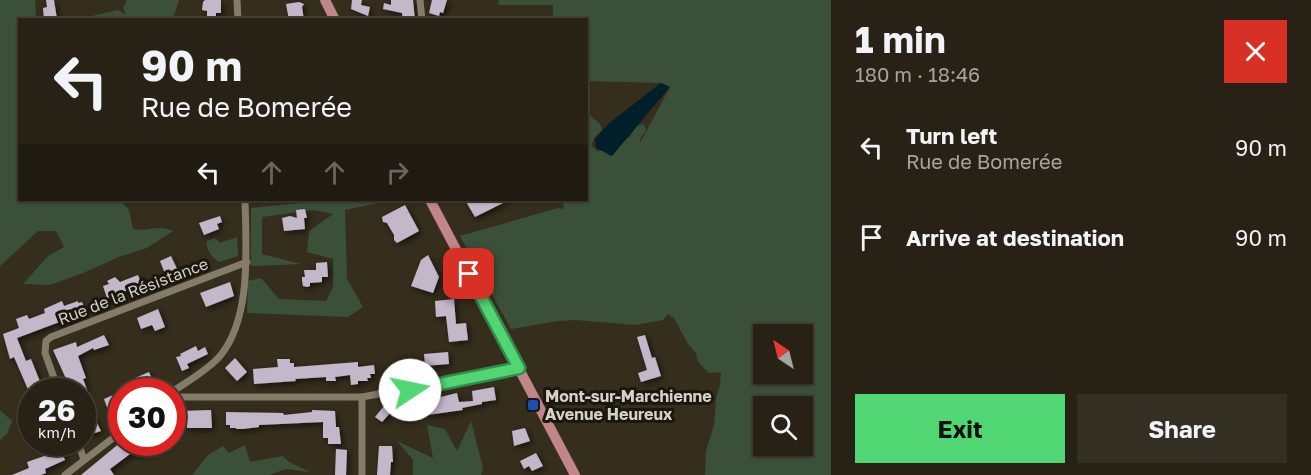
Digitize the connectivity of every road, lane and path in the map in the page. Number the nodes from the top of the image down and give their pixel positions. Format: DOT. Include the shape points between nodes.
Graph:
graph roads {
  1 [pos="237,0"];
  2 [pos="325,0"];
  3 [pos="420,0"];
  4 [pos="238,18"];
  5 [pos="334,18"];
  6 [pos="422,18"];
  7 [pos="244,201"];
  8 [pos="431,201"];
  9 [pos="247,262"];
  10 [pos="519,368"];
  11 [pos="54,378"];
  12 [pos="186,382"];
  13 [pos="186,397"];
  14 [pos="363,397"];
  15 [pos="108,442"];
  16 [pos="83,456"];
  17 [pos="84,460"];
  18 [pos="65,475"];
  19 [pos="362,475"];
  20 [pos="575,475"];
  1 -- 4 [label="street"];
  2 -- 5 [label="main road"];
  3 -- 6 [label="street"];
  7 -- 9 [label="street"];
  8 -- 10 [label="main road"];
  9 -- 11 [label="street, Rue de la Résistance" via="51,337 46,341 45,353"];
  9 -- 12 [label="street" via="236,327 228,346"];
  10 -- 14 [label="street"];
  10 -- 20 [label="main road"];
  13 -- 14 [label="street"];
  14 -- 19 [label="street"];
  15 -- 17 [label="street"];
  16 -- 17 [label="street"];
  17 -- 18 [label="street"];
}
